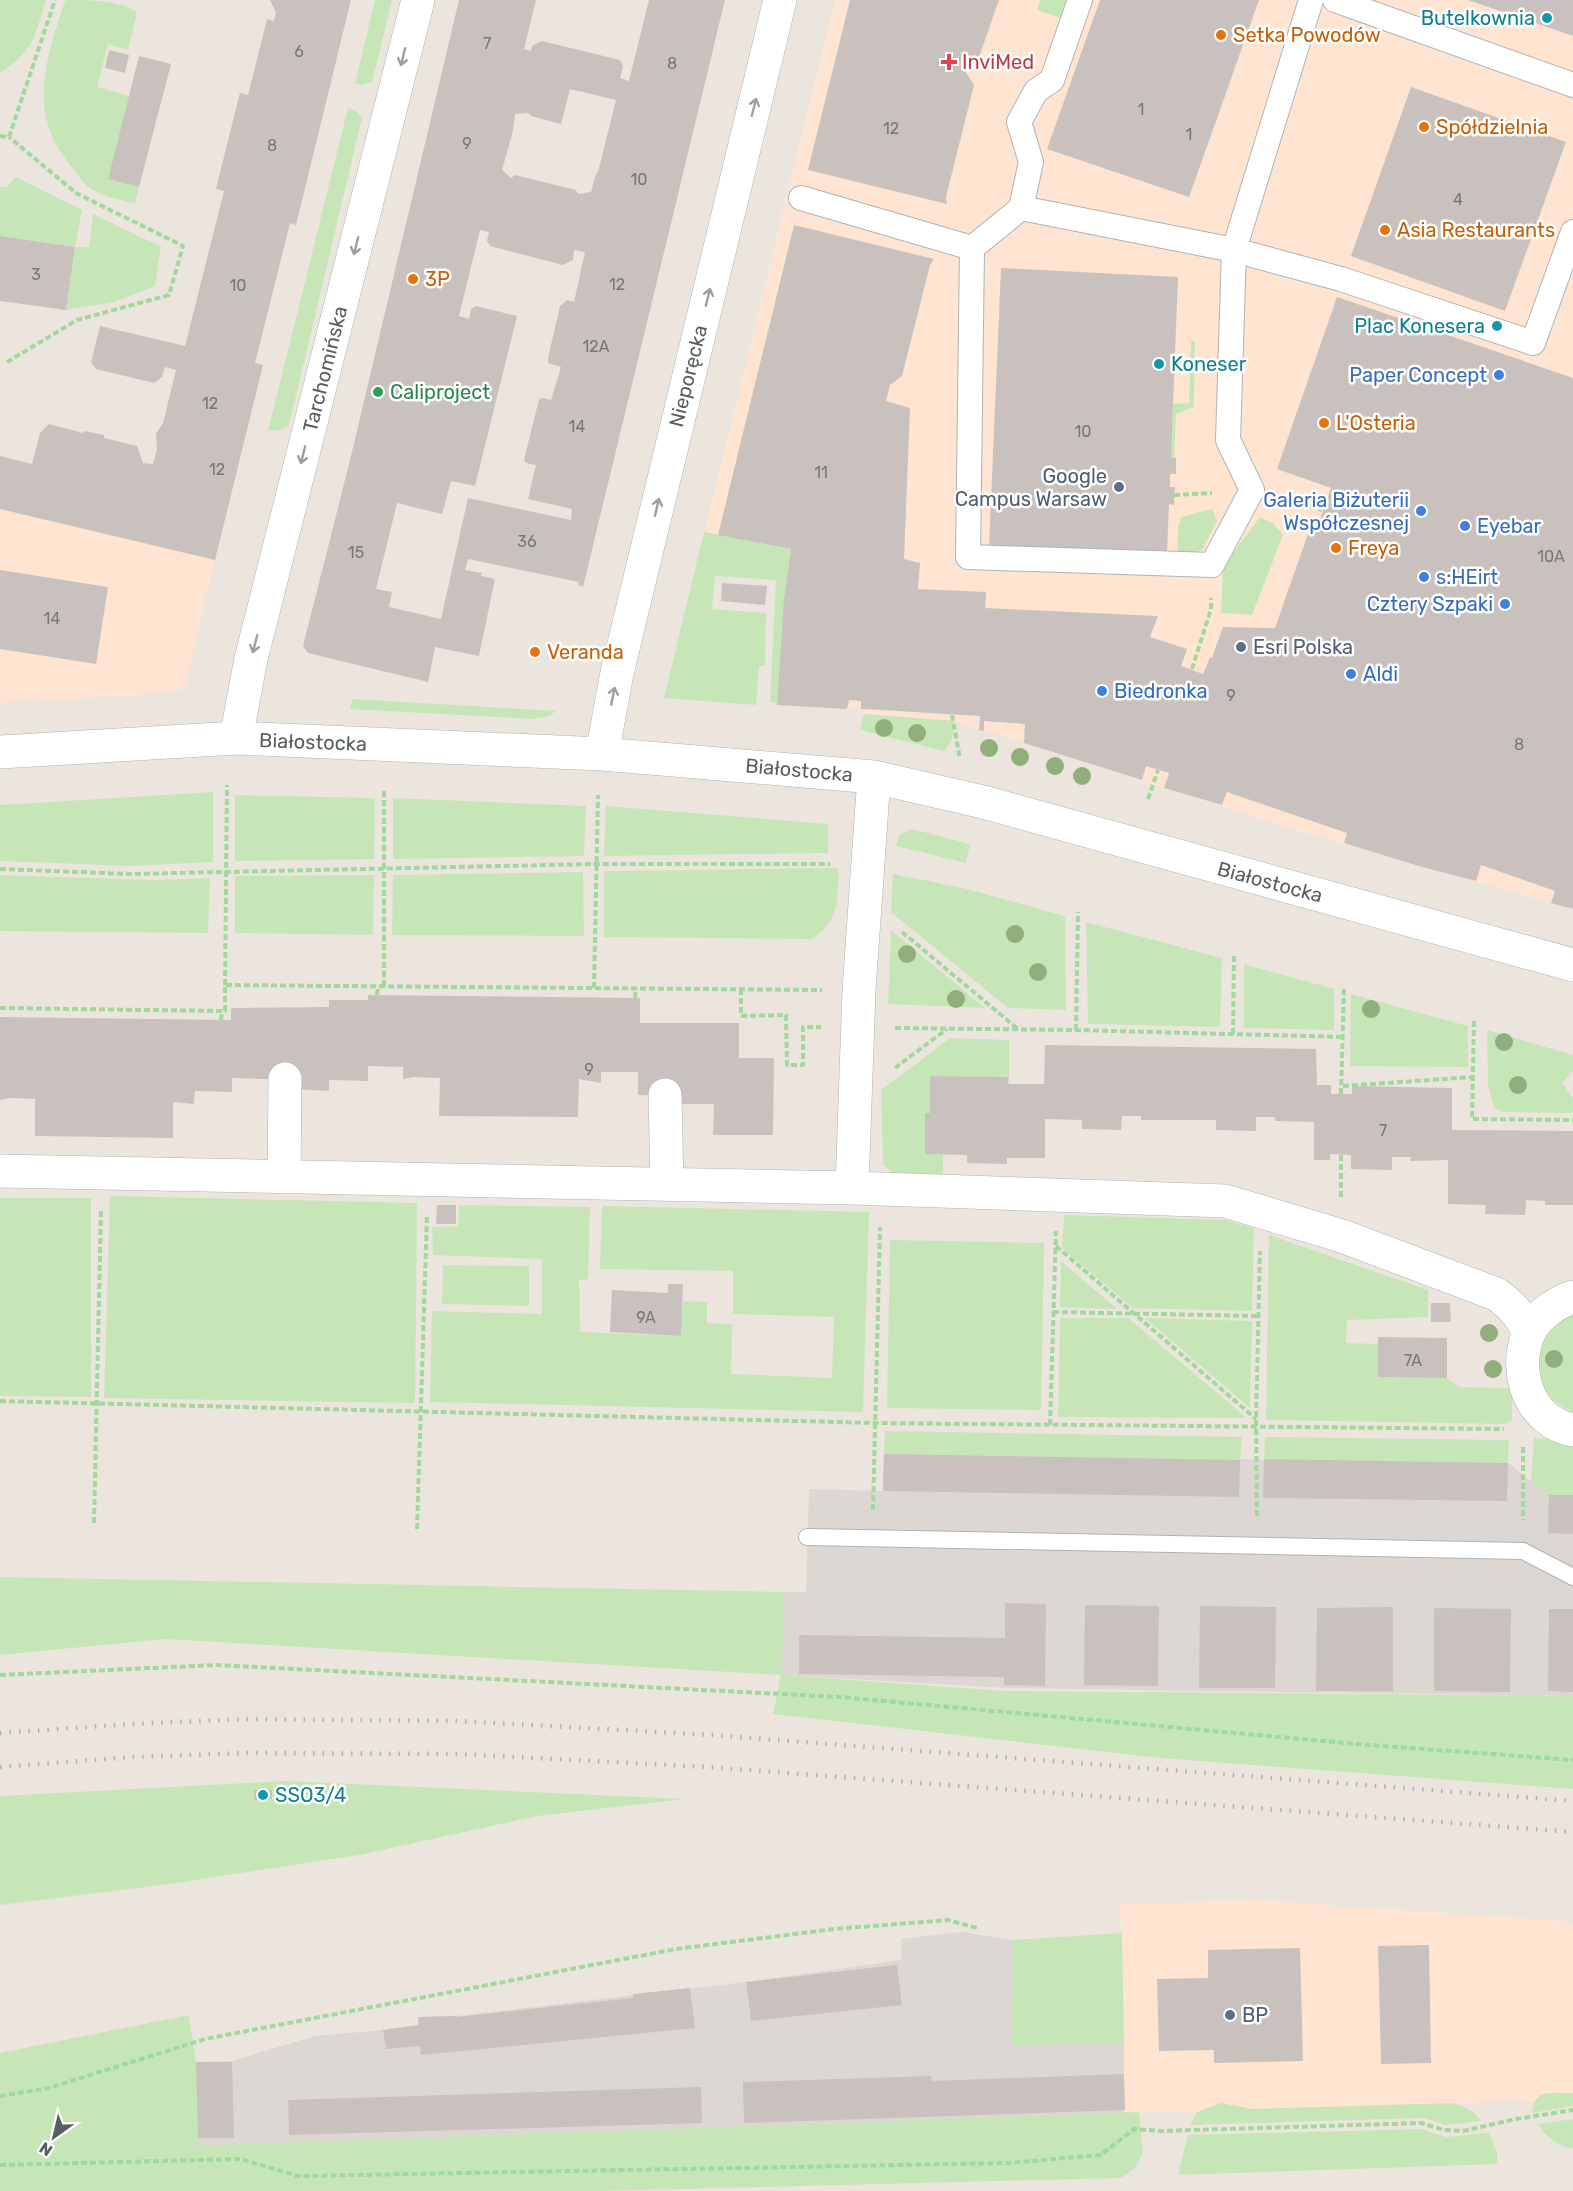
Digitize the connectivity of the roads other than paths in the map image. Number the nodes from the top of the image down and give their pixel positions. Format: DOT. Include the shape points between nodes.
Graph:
graph roads {
  1 [pos="418,0"];
  2 [pos="780,0"];
  3 [pos="1080,0"];
  4 [pos="1311,0"];
  5 [pos="1335,0"];
  6 [pos="1573,85"];
  7 [pos="801,198"];
  8 [pos="1021,208"];
  9 [pos="1573,232"];
  10 [pos="972,248"];
  11 [pos="1234,250"];
  12 [pos="236,738"];
  13 [pos="0,752"];
  14 [pos="602,754"];
  15 [pos="874,777"];
  16 [pos="1573,965"];
  17 [pos="285,1079"];
  18 [pos="664,1095"];
  19 [pos="0,1171"];
  20 [pos="284,1177"];
  21 [pos="667,1184"];
  22 [pos="866,1188"];
  23 [pos="1573,1297"];
  24 [pos="1529,1332"];
  25 [pos="1568,1429"];
  26 [pos="807,1537"];
  27 [pos="1573,1577"];
  1 -- 12 [label="street, Tarchomińska, one-way" via="251,660"];
  14 -- 2 [label="street, Nieporęcka, one-way" via="617,673"];
  3 -- 8 [label="street" via="1053,80 1036,91 1019,122 1031,162"];
  4 -- 11 [label="street"];
  5 -- 6 [label="street"];
  7 -- 10 [label="street"];
  8 -- 10 [label="street"];
  8 -- 11 [label="street"];
  9 -- 11 [label="street" via="1533,343 1341,279"];
  10 -- 11 [label="street" via="968,557 1212,565 1252,490 1228,440"];
  12 -- 13 [label="street, Białostocka"];
  12 -- 14 [label="street, Białostocka"];
  14 -- 15 [label="street, Białostocka"];
  15 -- 16 [label="street, Białostocka" via="983,801"];
  15 -- 22 [label="street" via="855,1099"];
  17 -- 20 [label="street"];
  18 -- 21 [label="street"];
  19 -- 20 [label="street"];
  20 -- 21 [label="street"];
  21 -- 22 [label="street"];
  22 -- 24 [label="street" via="1225,1201 1342,1236 1496,1294 1519,1313"];
  23 -- 24 [label="street" via="1548,1310"];
  24 -- 25 [label="street" via="1522,1355 1523,1380 1542,1414"];
  26 -- 27 [label="lane" via="1523,1551"];
}
